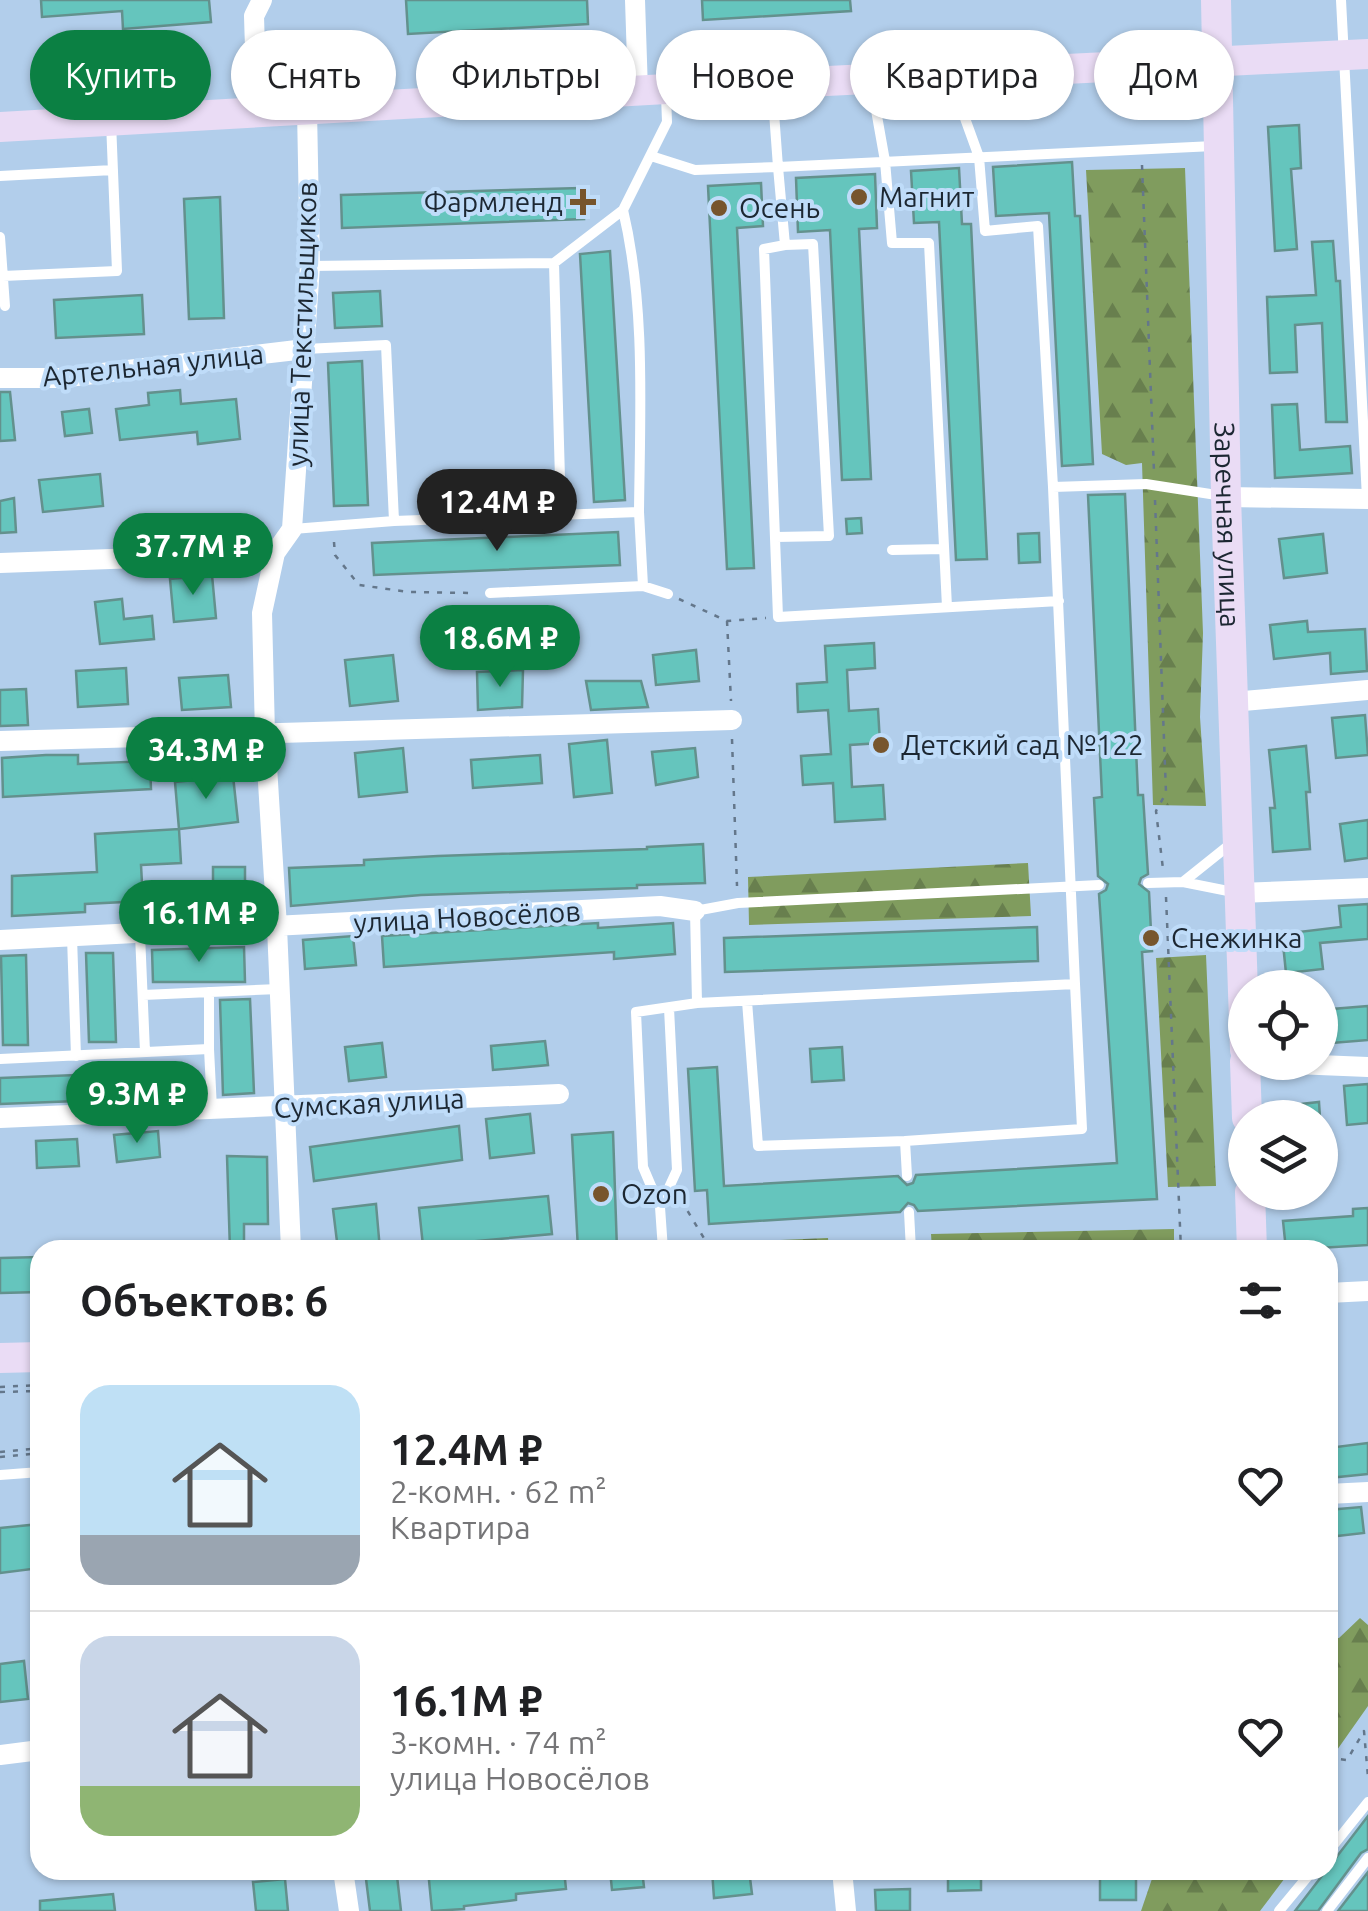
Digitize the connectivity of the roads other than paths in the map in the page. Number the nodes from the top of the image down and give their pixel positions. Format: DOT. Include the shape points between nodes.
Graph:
graph roads {
  1 [pos="262,0"];
  2 [pos="635,0"];
  3 [pos="1216,0"];
  4 [pos="1341,0"];
  5 [pos="254,30"];
  6 [pos="1216,30"];
  7 [pos="1355,55"];
  8 [pos="1234,59"];
  9 [pos="652,90"];
  10 [pos="656,90"];
  11 [pos="396,105"];
  12 [pos="231,114"];
  13 [pos="307,120"];
  14 [pos="775,120"];
  15 [pos="878,120"];
  16 [pos="965,120"];
  17 [pos="1218,120"];
  18 [pos="111,121"];
  19 [pos="0,128"];
  20 [pos="1218,146"];
  21 [pos="652,156"];
  22 [pos="979,157"];
  23 [pos="885,162"];
  24 [pos="778,166"];
  25 [pos="113,170"];
  26 [pos="0,176"];
  27 [pos="623,210"];
  28 [pos="0,237"];
  29 [pos="785,246"];
  30 [pos="554,263"];
  31 [pos="310,266"];
  32 [pos="3,276"];
  33 [pos="5,306"];
  34 [pos="306,349"];
  35 [pos="0,378"];
  36 [pos="1052,486"];
  37 [pos="1226,497"];
  38 [pos="1368,499"];
  39 [pos="638,512"];
  40 [pos="561,515"];
  41 [pos="394,522"];
  42 [pos="292,529"];
  43 [pos="776,537"];
  44 [pos="944,548"];
  45 [pos="892,550"];
  46 [pos="276,553"];
  47 [pos="0,562"];
  48 [pos="643,586"];
  49 [pos="490,593"];
  50 [pos="668,594"];
  51 [pos="1059,601"];
  52 [pos="947,607"];
  53 [pos="1368,690"];
  54 [pos="1232,702"];
  55 [pos="732,720"];
  56 [pos="265,734"];
  57 [pos="0,741"];
  58 [pos="1237,838"];
  59 [pos="1183,882"];
  60 [pos="1148,884"];
  61 [pos="1099,885"];
  62 [pos="1073,886"];
  63 [pos="1368,888"];
  64 [pos="1239,893"];
  65 [pos="694,911"];
  66 [pos="277,927"];
  67 [pos="140,934"];
  68 [pos="72,937"];
  69 [pos="0,940"];
  70 [pos="1242,970"];
  71 [pos="1076,984"];
  72 [pos="279,988"];
  73 [pos="208,992"];
  74 [pos="143,995"];
  75 [pos="747,1001"];
  76 [pos="697,1002"];
  77 [pos="669,1008"];
  78 [pos="209,1050"];
  79 [pos="145,1052"];
  80 [pos="76,1056"];
  81 [pos="0,1059"];
  82 [pos="1338,1065"];
  83 [pos="1368,1066"];
  84 [pos="558,1094"];
  85 [pos="286,1108"];
  86 [pos="212,1111"];
  87 [pos="0,1118"];
  88 [pos="905,1141"];
  89 [pos="907,1176"];
  90 [pos="660,1207"];
  91 [pos="1251,1210"];
  92 [pos="908,1212"];
  93 [pos="291,1240"];
  94 [pos="662,1240"];
  95 [pos="909,1240"];
  96 [pos="1252,1240"];
  97 [pos="1368,1291"];
  98 [pos="1338,1292"];
  99 [pos="30,1356"];
  100 [pos="0,1358"];
  101 [pos="30,1473"];
  102 [pos="0,1475"];
  103 [pos="1368,1492"];
  104 [pos="1338,1494"];
  105 [pos="30,1751"];
  106 [pos="0,1755"];
  107 [pos="1368,1802"];
  108 [pos="1338,1840"];
  109 [pos="1368,1858"];
  110 [pos="344,1880"];
  111 [pos="843,1880"];
  112 [pos="1305,1880"];
  113 [pos="350,1911"];
  114 [pos="846,1911"];
  115 [pos="1280,1911"];
  116 [pos="1327,1911"];
  1 -- 5 [label="street"];
  2 -- 9 [label="street"];
  3 -- 6 [label="street, Заречная улица"];
  4 -- 7 [label="lane"];
  7 -- 8 [label="street"];
  7 -- 38 [label="lane"];
  9 -- 10 [label="street"];
  9 -- 11 [label="street"];
  9 -- 21 [label="lane" via="667,122"];
  12 -- 18 [label="street"];
  13 -- 31 [label="street, улица Текстильщиков"];
  14 -- 24 [label="lane"];
  15 -- 23 [label="lane"];
  16 -- 22 [label="lane"];
  17 -- 20 [label="street, Заречная улица"];
  18 -- 19 [label="street"];
  18 -- 25 [label="lane"];
  20 -- 22 [label="lane"];
  20 -- 37 [label="street, Заречная улица"];
  21 -- 24 [label="lane" via="695,170"];
  21 -- 27 [label="lane"];
  22 -- 23 [label="lane"];
  22 -- 36 [label="lane" via="985,230 1038,226"];
  23 -- 24 [label="lane"];
  23 -- 44 [label="lane" via="892,243 929,243"];
  24 -- 29 [label="lane"];
  25 -- 26 [label="lane"];
  25 -- 32 [label="lane" via="116,270"];
  27 -- 30 [label="lane"];
  27 -- 39 [label="lane" via="635,274"];
  28 -- 32 [label="lane"];
  29 -- 43 [label="lane" via="764,249"];
  29 -- 43 [label="lane" via="813,244 829,536"];
  30 -- 31 [label="lane"];
  30 -- 40 [label="lane"];
  31 -- 34 [label="street, улица Текстильщиков"];
  32 -- 33 [label="lane"];
  34 -- 35 [label="street, Артельная улица" via="60,378"];
  34 -- 41 [label="lane" via="386,345"];
  34 -- 42 [label="street, улица Текстильщиков"];
  36 -- 37 [label="lane" via="1154,485"];
  36 -- 51 [label="lane"];
  37 -- 38 [label="street"];
  37 -- 54 [label="street, Заречная улица"];
  39 -- 40 [label="lane"];
  39 -- 48 [label="lane"];
  40 -- 41 [label="lane"];
  41 -- 42 [label="lane"];
  42 -- 46 [label="street, улица Текстильщиков"];
  43 -- 52 [label="lane" via="778,617"];
  44 -- 45 [label="lane"];
  44 -- 52 [label="lane"];
  46 -- 47 [label="street"];
  46 -- 56 [label="street, улица Текстильщиков" via="262,613"];
  48 -- 49 [label="lane"];
  48 -- 50 [label="lane"];
  51 -- 52 [label="lane"];
  51 -- 62 [label="lane"];
  53 -- 54 [label="street"];
  54 -- 58 [label="street, Заречная улица"];
  55 -- 56 [label="street"];
  56 -- 57 [label="street"];
  56 -- 66 [label="street, улица Текстильщиков"];
  58 -- 59 [label="lane"];
  58 -- 64 [label="street, Заречная улица"];
  59 -- 60 [label="lane"];
  59 -- 64 [label="lane"];
  61 -- 62 [label="lane"];
  62 -- 65 [label="lane" via="738,903"];
  62 -- 71 [label="lane"];
  63 -- 64 [label="street"];
  64 -- 70 [label="street, Заречная улица"];
  65 -- 66 [label="street, улица Новосёлов" via="660,906"];
  65 -- 76 [label="lane"];
  66 -- 67 [label="street, улица Новосёлов"];
  66 -- 72 [label="street, улица Текстильщиков"];
  67 -- 68 [label="street, улица Новосёлов"];
  67 -- 74 [label="lane"];
  68 -- 69 [label="street, улица Новосёлов"];
  68 -- 80 [label="lane"];
  71 -- 75 [label="lane"];
  71 -- 88 [label="lane" via="1082,1129"];
  72 -- 73 [label="lane"];
  72 -- 85 [label="street, улица Текстильщиков"];
  73 -- 74 [label="lane"];
  73 -- 78 [label="lane"];
  74 -- 79 [label="lane"];
  75 -- 76 [label="lane"];
  75 -- 88 [label="lane" via="758,1146"];
  76 -- 77 [label="lane"];
  77 -- 90 [label="lane" via="677,1170"];
  77 -- 90 [label="lane" via="636,1012 643,1167"];
  78 -- 79 [label="lane"];
  78 -- 86 [label="lane"];
  79 -- 80 [label="lane"];
  80 -- 81 [label="lane"];
  82 -- 83 [label="street"];
  84 -- 85 [label="street, Сумская улица"];
  85 -- 86 [label="street, Сумская улица"];
  85 -- 93 [label="street, улица Текстильщиков"];
  86 -- 87 [label="street, Сумская улица"];
  88 -- 89 [label="lane"];
  90 -- 94 [label="lane"];
  91 -- 96 [label="street"];
  92 -- 95 [label="lane"];
  97 -- 98 [label="street"];
  99 -- 100 [label="street"];
  101 -- 102 [label="lane"];
  103 -- 104 [label="street"];
  105 -- 106 [label="street"];
  107 -- 108 [label="lane"];
  109 -- 116 [label="lane"];
  110 -- 113 [label="street"];
  111 -- 114 [label="street"];
  112 -- 115 [label="lane"];
}
